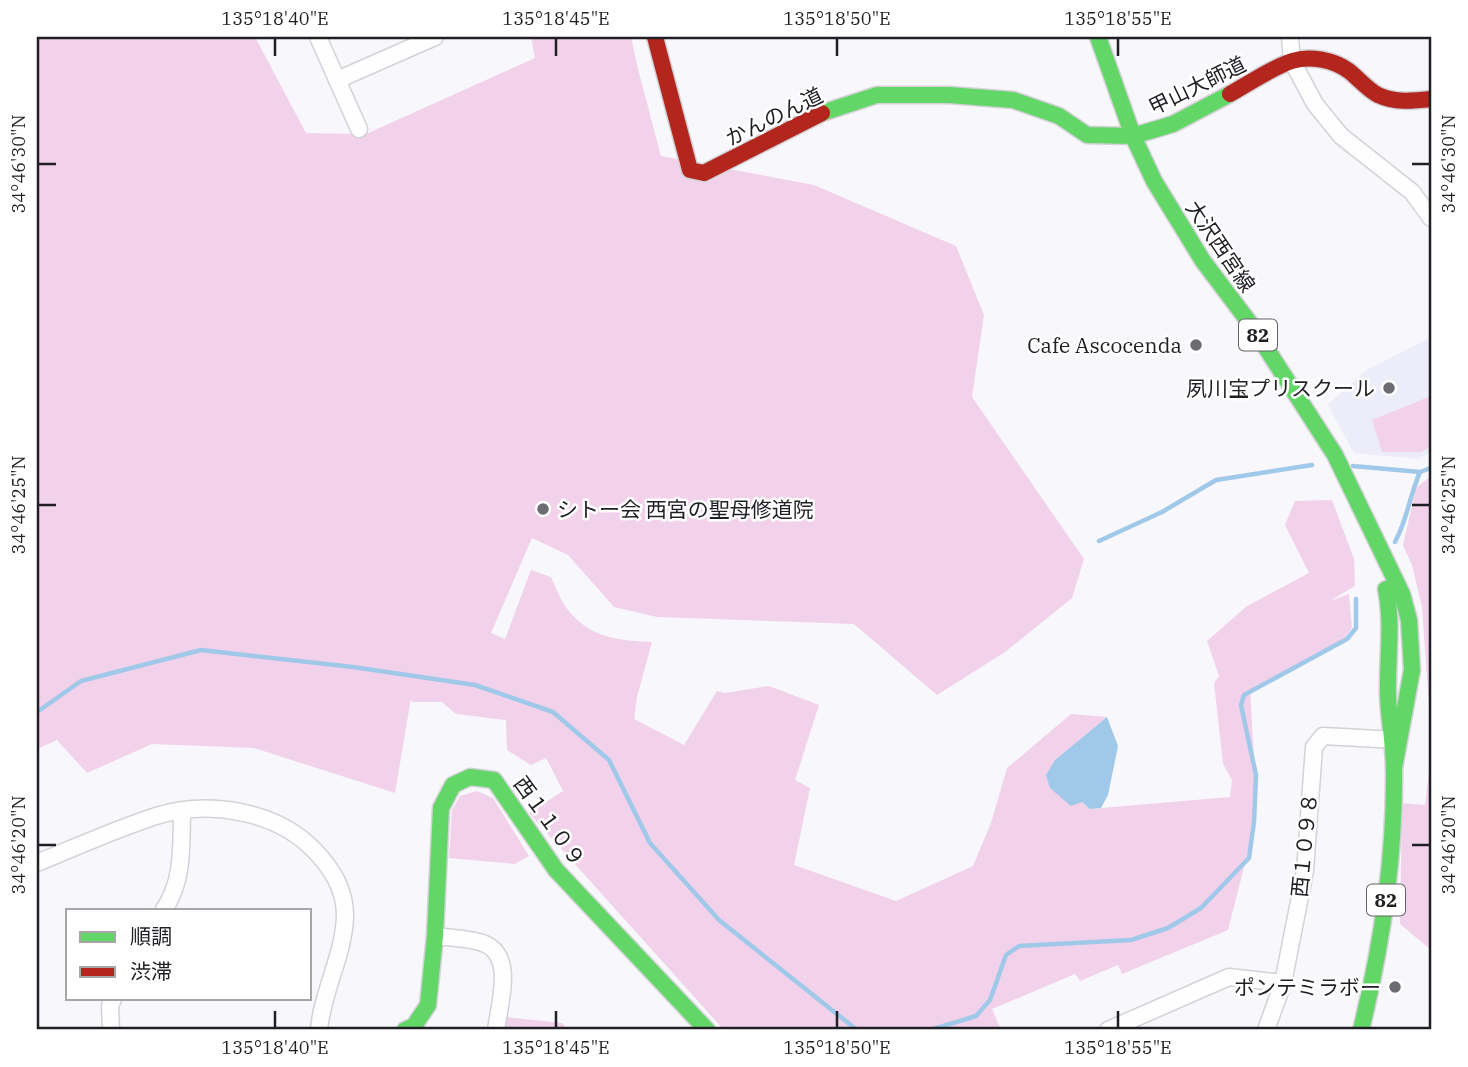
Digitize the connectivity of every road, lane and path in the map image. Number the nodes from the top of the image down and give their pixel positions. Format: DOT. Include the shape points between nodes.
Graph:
graph roads {
  1 [pos="318,37"];
  2 [pos="435,37"];
  3 [pos="655,37"];
  4 [pos="1098,37"];
  5 [pos="1290,37"];
  6 [pos="1292,61"];
  7 [pos="337,80"];
  8 [pos="1431,99"];
  9 [pos="359,129"];
  10 [pos="1133,136"];
  11 [pos="1431,218"];
  12 [pos="1374,540"];
  13 [pos="1396,740"];
  14 [pos="182,811"];
  15 [pos="37,863"];
  16 [pos="164,909"];
  17 [pos="435,936"];
  18 [pos="1283,983"];
  19 [pos="113,1000"];
  20 [pos="1132,1025"];
  21 [pos="322,1029"];
  22 [pos="111,1030"];
  23 [pos="405,1030"];
  24 [pos="496,1030"];
  25 [pos="707,1030"];
  26 [pos="1108,1030"];
  27 [pos="1266,1030"];
  28 [pos="1361,1030"];
  1 -- 7 [label="street"];
  2 -- 7 [label="street"];
  3 -- 10 [label="street, かんのん道" via="690,170 704,173 816,115 877,95 1013,100 1059,116 1087,135"];
  4 -- 10 [label="street, 大沢西宮線 / 82"];
  5 -- 6 [label="street"];
  6 -- 8 [label="street, 甲山大師道" via="1330,62 1385,98 1407,102"];
  6 -- 10 [label="street, 甲山大師道" via="1174,124"];
  6 -- 11 [label="street" via="1315,104 1341,136 1412,192"];
  7 -- 9 [label="street"];
  10 -- 12 [label="street, 大沢西宮線 / 82" via="1154,181 1203,261 1252,326 1335,455"];
  12 -- 13 [label="street, 大沢西宮線 / 82" via="1391,608 1388,688"];
  12 -- 13 [label="street, 大沢西宮線 / 82" via="1402,594 1409,620 1412,670"];
  13 -- 18 [label="street, 西１０９８" via="1323,736 1314,747 1305,872"];
  13 -- 28 [label="street, 大沢西宮線 / 82" via="1387,890"];
  14 -- 15 [label="street" via="157,816"];
  14 -- 16 [label="street" via="181,869"];
  14 -- 21 [label="street" via="217,809 261,817 297,834 329,866 340,886 345,915"];
  17 -- 23 [label="street, 西１１０９" via="428,1005 414,1026"];
  17 -- 24 [label="street" via="484,943 497,952 503,972"];
  17 -- 25 [label="street, 西１１０９" via="440,808 453,785 470,777 494,780 556,870"];
  18 -- 20 [label="street" via="1229,977"];
  18 -- 27 [label="street, 西１０９８"];
  19 -- 22 [label="street"];
  20 -- 26 [label="street"];
}
